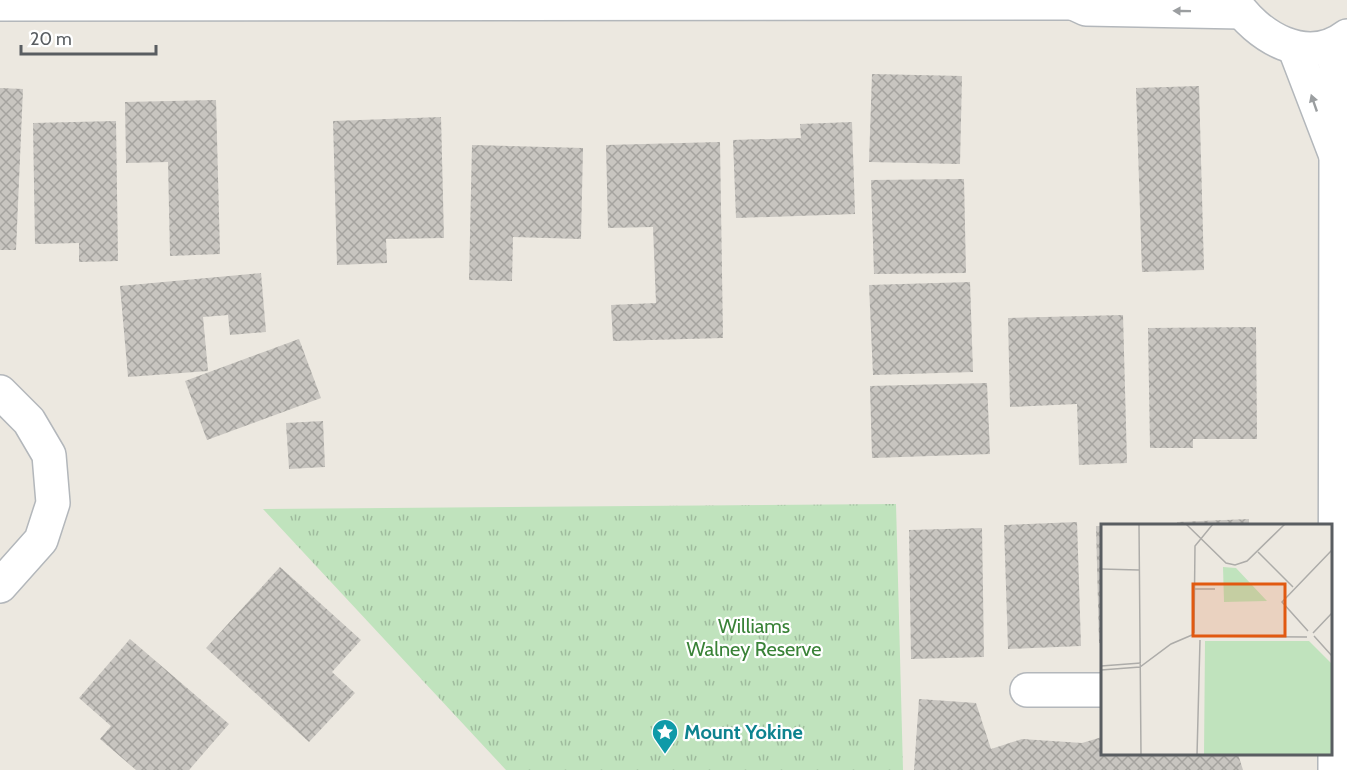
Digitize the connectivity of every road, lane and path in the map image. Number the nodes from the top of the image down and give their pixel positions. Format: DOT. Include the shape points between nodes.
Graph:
graph roads {
  1 [pos="1077,2"];
  2 [pos="0,4"];
  3 [pos="1237,6"];
  4 [pos="1340,41"];
  5 [pos="1295,49"];
  6 [pos="1336,156"];
  7 [pos="0,392"];
  8 [pos="0,585"];
  9 [pos="1333,687"];
  10 [pos="1027,690"];
  11 [pos="1101,690"];
  12 [pos="1335,770"];
  1 -- 2 [label="street"];
  3 -- 1 [label="street, one-way" via="1086,9"];
  3 -- 5 [label="street" via="1255,26"];
  4 -- 5 [label="street" via="1313,51"];
  4 -- 6 [label="street" via="1342,134"];
  6 -- 5 [label="street, one-way"];
  6 -- 9 [label="street"];
  7 -- 8 [label="street" via="29,422 49,455 53,503 41,540"];
  9 -- 12 [label="street"];
  10 -- 11 [label="street"];
}
